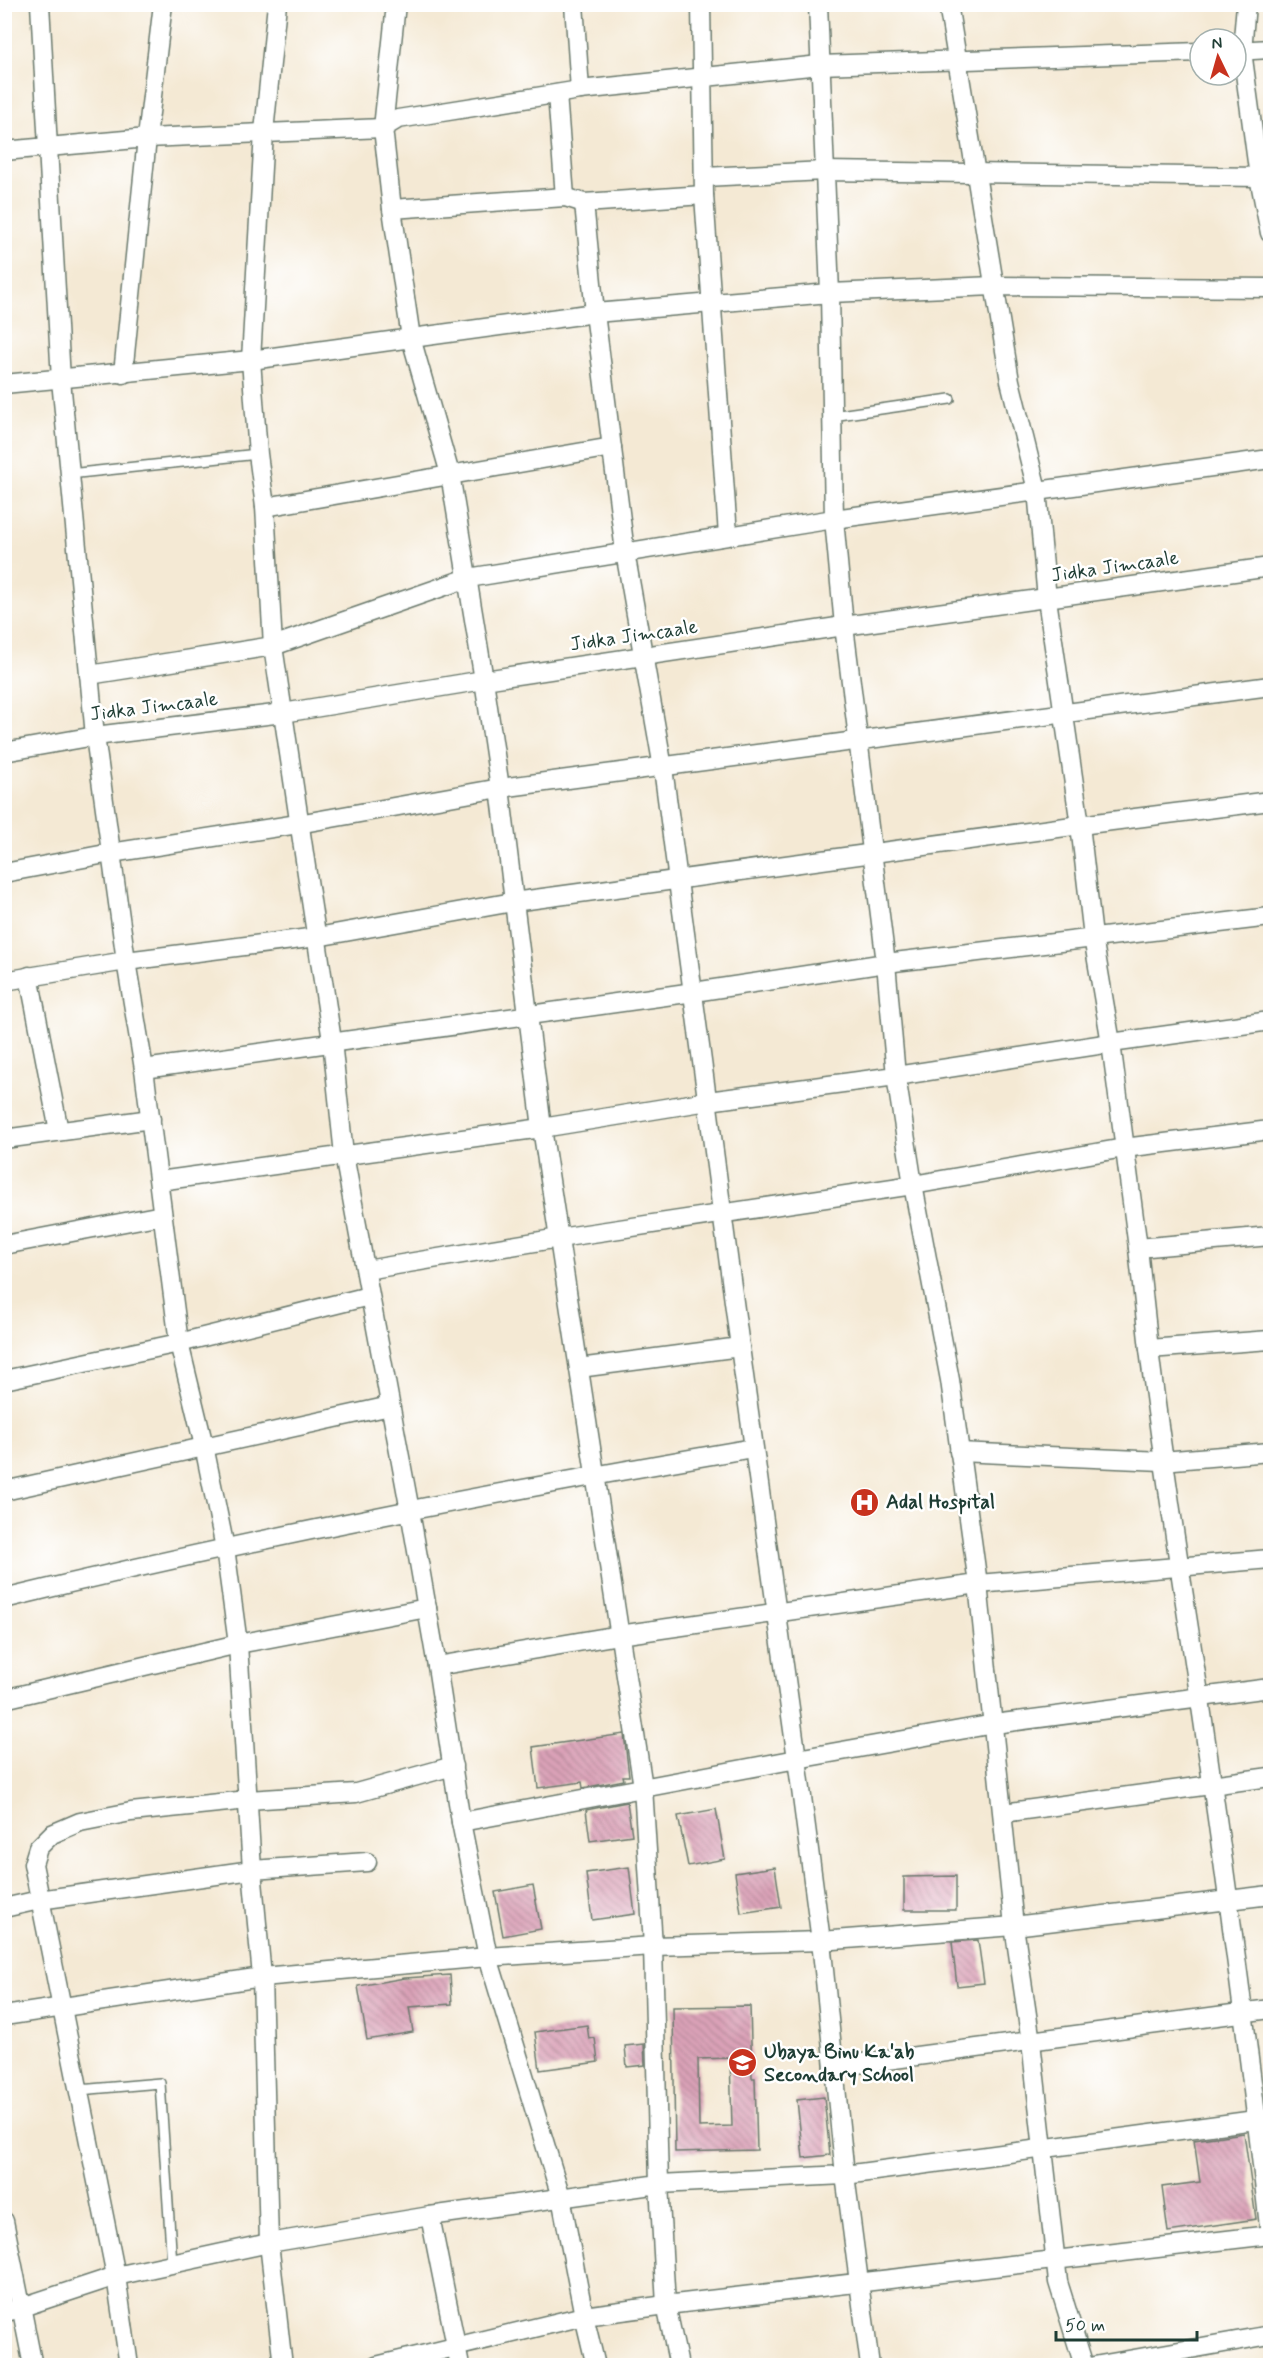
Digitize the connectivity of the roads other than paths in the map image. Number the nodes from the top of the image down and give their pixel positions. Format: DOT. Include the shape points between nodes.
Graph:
graph roads {
  1 [pos="40,4"];
  2 [pos="163,4"];
  3 [pos="277,4"];
  4 [pos="396,4"];
  5 [pos="574,4"];
  6 [pos="701,4"];
  7 [pos="818,4"];
  8 [pos="948,4"];
  9 [pos="1246,4"];
  10 [pos="1243,27"];
  11 [pos="1270,49"];
  12 [pos="1248,50"];
  13 [pos="1188,52"];
  14 [pos="958,59"];
  15 [pos="820,65"];
  16 [pos="701,78"];
  17 [pos="1246,87"];
  18 [pos="580,90"];
  19 [pos="557,94"];
  20 [pos="382,128"];
  21 [pos="264,132"];
  22 [pos="147,138"];
  23 [pos="48,146"];
  24 [pos="4,151"];
  25 [pos="824,171"];
  26 [pos="976,172"];
  27 [pos="1265,176"];
  28 [pos="704,186"];
  29 [pos="565,197"];
  30 [pos="584,203"];
  31 [pos="393,209"];
  32 [pos="1270,233"];
  33 [pos="994,286"];
  34 [pos="1270,288"];
  35 [pos="830,293"];
  36 [pos="711,302"];
  37 [pos="595,313"];
  38 [pos="411,338"];
  39 [pos="251,360"];
  40 [pos="123,374"];
  41 [pos="61,380"];
  42 [pos="4,384"];
  43 [pos="950,399"];
  44 [pos="832,416"];
  45 [pos="612,447"];
  46 [pos="258,454"];
  47 [pos="1270,459"];
  48 [pos="69,474"];
  49 [pos="450,474"];
  50 [pos="1037,490"];
  51 [pos="265,507"];
  52 [pos="834,519"];
  53 [pos="728,535"];
  54 [pos="625,552"];
  55 [pos="1270,567"];
  56 [pos="468,578"];
  57 [pos="1047,599"];
  58 [pos="844,626"];
  59 [pos="273,646"];
  60 [pos="645,658"];
  61 [pos="89,675"];
  62 [pos="484,680"];
  63 [pos="1270,686"];
  64 [pos="284,713"];
  65 [pos="1064,715"];
  66 [pos="95,736"];
  67 [pos="859,741"];
  68 [pos="4,752"];
  69 [pos="663,768"];
  70 [pos="500,788"];
  71 [pos="1270,801"];
  72 [pos="298,824"];
  73 [pos="1080,825"];
  74 [pos="111,853"];
  75 [pos="872,853"];
  76 [pos="4,873"];
  77 [pos="679,879"];
  78 [pos="513,902"];
  79 [pos="1270,917"];
  80 [pos="317,937"];
  81 [pos="1094,937"];
  82 [pos="126,961"];
  83 [pos="886,963"];
  84 [pos="29,976"];
  85 [pos="4,981"];
  86 [pos="694,992"];
  87 [pos="529,1013"];
  88 [pos="1270,1021"];
  89 [pos="332,1041"];
  90 [pos="1111,1042"];
  91 [pos="144,1069"];
  92 [pos="896,1076"];
  93 [pos="708,1101"];
  94 [pos="150,1119"];
  95 [pos="542,1128"];
  96 [pos="1270,1130"];
  97 [pos="59,1131"];
  98 [pos="4,1139"];
  99 [pos="1124,1148"];
  100 [pos="344,1155"];
  101 [pos="159,1181"];
  102 [pos="913,1185"];
  103 [pos="722,1214"];
  104 [pos="162,1215"];
  105 [pos="1270,1236"];
  106 [pos="559,1238"];
  107 [pos="4,1245"];
  108 [pos="1138,1248"];
  109 [pos="366,1270"];
  110 [pos="369,1296"];
  111 [pos="1270,1340"];
  112 [pos="179,1343"];
  113 [pos="740,1347"];
  114 [pos="1149,1349"];
  115 [pos="579,1368"];
  116 [pos="4,1380"];
  117 [pos="390,1406"];
  118 [pos="204,1446"];
  119 [pos="753,1448"];
  120 [pos="959,1452"];
  121 [pos="1270,1452"];
  122 [pos="1162,1461"];
  123 [pos="596,1475"];
  124 [pos="4,1491"];
  125 [pos="411,1511"];
  126 [pos="225,1548"];
  127 [pos="1270,1559"];
  128 [pos="1178,1566"];
  129 [pos="978,1584"];
  130 [pos="4,1599"];
  131 [pos="427,1608"];
  132 [pos="777,1612"];
  133 [pos="619,1635"];
  134 [pos="238,1644"];
  135 [pos="438,1666"];
  136 [pos="1270,1688"];
  137 [pos="1199,1697"];
  138 [pos="4,1700"];
  139 [pos="994,1724"];
  140 [pos="797,1759"];
  141 [pos="453,1766"];
  142 [pos="1270,1777"];
  143 [pos="1212,1783"];
  144 [pos="643,1787"];
  145 [pos="248,1800"];
  146 [pos="1003,1813"];
  147 [pos="461,1822"];
  148 [pos="367,1862"];
  149 [pos="252,1870"];
  150 [pos="1270,1895"];
  151 [pos="39,1900"];
  152 [pos="1228,1901"];
  153 [pos="4,1908"];
  154 [pos="1014,1926"];
  155 [pos="821,1941"];
  156 [pos="653,1946"];
  157 [pos="489,1957"];
  158 [pos="262,1977"];
  159 [pos="62,2006"];
  160 [pos="1270,2009"];
  161 [pos="1242,2013"];
  162 [pos="4,2016"];
  163 [pos="1031,2042"];
  164 [pos="834,2067"];
  165 [pos="79,2090"];
  166 [pos="1264,2118"];
  167 [pos="1043,2149"];
  168 [pos="845,2175"];
  169 [pos="659,2184"];
  170 [pos="561,2197"];
  171 [pos="430,2216"];
  172 [pos="4,2221"];
  173 [pos="1270,2235"];
  174 [pos="269,2243"];
  175 [pos="1056,2261"];
  176 [pos="172,2264"];
  177 [pos="116,2276"];
  178 [pos="860,2284"];
  179 [pos="666,2305"];
  180 [pos="13,2310"];
  181 [pos="584,2316"];
  182 [pos="1270,2335"];
  183 [pos="457,2345"];
  184 [pos="33,2366"];
  185 [pos="129,2366"];
  186 [pos="283,2366"];
  187 [pos="376,2366"];
  188 [pos="460,2366"];
  189 [pos="596,2366"];
  190 [pos="679,2366"];
  191 [pos="870,2366"];
  192 [pos="1084,2366"];
  193 [pos="1094,2366"];
  1 -- 23 [label="street"];
  2 -- 22 [label="street"];
  3 -- 21 [label="street"];
  4 -- 20 [label="street"];
  5 -- 18 [label="street"];
  6 -- 16 [label="street"];
  7 -- 15 [label="street"];
  8 -- 14 [label="street"];
  9 -- 10 [label="street"];
  11 -- 12 [label="street"];
  13 -- 14 [label="street"];
  14 -- 15 [label="street"];
  14 -- 26 [label="street"];
  15 -- 16 [label="street"];
  15 -- 25 [label="street"];
  16 -- 18 [label="street"];
  16 -- 28 [label="street"];
  17 -- 27 [label="street"];
  18 -- 19 [label="street"];
  19 -- 20 [label="street" via="398,119"];
  19 -- 29 [label="street"];
  20 -- 21 [label="street"];
  20 -- 31 [label="street"];
  21 -- 22 [label="street"];
  21 -- 39 [label="street"];
  22 -- 23 [label="street"];
  22 -- 40 [label="street"];
  23 -- 24 [label="street"];
  23 -- 41 [label="street"];
  25 -- 26 [label="street"];
  25 -- 28 [label="street"];
  25 -- 35 [label="street"];
  26 -- 27 [label="street"];
  26 -- 33 [label="street"];
  27 -- 32 [label="street"];
  28 -- 30 [label="street"];
  28 -- 36 [label="street"];
  29 -- 30 [label="street"];
  29 -- 31 [label="street"];
  30 -- 37 [label="street"];
  31 -- 38 [label="street"];
  33 -- 34 [label="street"];
  33 -- 35 [label="street"];
  33 -- 50 [label="street" via="1010,381"];
  35 -- 36 [label="street"];
  35 -- 44 [label="street"];
  36 -- 37 [label="street"];
  36 -- 53 [label="street"];
  37 -- 38 [label="street"];
  37 -- 45 [label="street"];
  38 -- 39 [label="street"];
  38 -- 49 [label="street"];
  39 -- 40 [label="street"];
  39 -- 46 [label="street"];
  40 -- 41 [label="street"];
  41 -- 42 [label="street"];
  41 -- 48 [label="street"];
  43 -- 44 [label="lane"];
  44 -- 52 [label="street"];
  45 -- 49 [label="street"];
  45 -- 54 [label="street"];
  46 -- 48 [label="lane"];
  46 -- 51 [label="street"];
  47 -- 50 [label="street"];
  48 -- 61 [label="street"];
  49 -- 51 [label="street"];
  49 -- 56 [label="street"];
  50 -- 52 [label="street"];
  50 -- 57 [label="street"];
  51 -- 59 [label="street"];
  52 -- 53 [label="street"];
  52 -- 58 [label="street"];
  53 -- 54 [label="street"];
  54 -- 56 [label="street"];
  54 -- 60 [label="street"];
  55 -- 57 [label="street, Jidka Jimcaale"];
  56 -- 59 [label="street"];
  56 -- 62 [label="street"];
  57 -- 58 [label="street, Jidka Jimcaale"];
  57 -- 65 [label="street"];
  58 -- 60 [label="street, Jidka Jimcaale"];
  58 -- 67 [label="street"];
  59 -- 61 [label="street"];
  59 -- 64 [label="street"];
  60 -- 62 [label="street, Jidka Jimcaale"];
  60 -- 69 [label="street"];
  61 -- 66 [label="street"];
  62 -- 64 [label="street, Jidka Jimcaale"];
  62 -- 70 [label="street"];
  63 -- 65 [label="street"];
  64 -- 66 [label="street, Jidka Jimcaale"];
  64 -- 72 [label="street"];
  65 -- 67 [label="street"];
  65 -- 73 [label="street"];
  66 -- 68 [label="street, Jidka Jimcaale"];
  66 -- 74 [label="street"];
  67 -- 69 [label="street"];
  67 -- 75 [label="street"];
  69 -- 70 [label="street"];
  69 -- 77 [label="street"];
  70 -- 72 [label="street"];
  70 -- 78 [label="street"];
  71 -- 73 [label="street"];
  72 -- 74 [label="street"];
  72 -- 80 [label="street"];
  73 -- 75 [label="street"];
  73 -- 81 [label="street"];
  74 -- 76 [label="street"];
  74 -- 82 [label="street"];
  75 -- 77 [label="street"];
  75 -- 83 [label="street"];
  77 -- 78 [label="street"];
  77 -- 86 [label="street"];
  78 -- 80 [label="street"];
  78 -- 87 [label="street"];
  79 -- 81 [label="street"];
  80 -- 82 [label="street"];
  80 -- 89 [label="street"];
  81 -- 83 [label="street"];
  81 -- 90 [label="street"];
  82 -- 84 [label="street"];
  82 -- 91 [label="street"];
  83 -- 86 [label="street"];
  83 -- 92 [label="street"];
  84 -- 85 [label="street"];
  84 -- 97 [label="street"];
  86 -- 87 [label="street"];
  86 -- 93 [label="street"];
  87 -- 89 [label="street"];
  87 -- 95 [label="street"];
  88 -- 90 [label="street"];
  89 -- 91 [label="street"];
  89 -- 100 [label="street"];
  90 -- 92 [label="street"];
  90 -- 99 [label="street"];
  91 -- 94 [label="street"];
  92 -- 93 [label="street"];
  92 -- 102 [label="street"];
  93 -- 95 [label="street"];
  93 -- 103 [label="street"];
  94 -- 97 [label="street"];
  94 -- 101 [label="street"];
  95 -- 100 [label="street"];
  95 -- 106 [label="street"];
  96 -- 99 [label="street"];
  97 -- 98 [label="street"];
  99 -- 102 [label="street"];
  99 -- 108 [label="street"];
  100 -- 101 [label="street"];
  100 -- 109 [label="street"];
  101 -- 104 [label="street"];
  102 -- 103 [label="street"];
  102 -- 120 [label="street" via="950,1380"];
  103 -- 106 [label="street"];
  103 -- 113 [label="street"];
  104 -- 107 [label="street"];
  104 -- 112 [label="street"];
  105 -- 108 [label="street"];
  106 -- 109 [label="street"];
  106 -- 115 [label="street"];
  108 -- 114 [label="street"];
  109 -- 110 [label="street"];
  110 -- 112 [label="street"];
  110 -- 117 [label="street"];
  111 -- 114 [label="street"];
  112 -- 116 [label="street"];
  112 -- 118 [label="street"];
  113 -- 115 [label="street"];
  113 -- 119 [label="street"];
  114 -- 122 [label="street"];
  115 -- 123 [label="street"];
  117 -- 118 [label="street"];
  117 -- 125 [label="street"];
  118 -- 124 [label="street"];
  118 -- 126 [label="street"];
  119 -- 123 [label="street"];
  119 -- 132 [label="street"];
  120 -- 122 [label="street"];
  120 -- 129 [label="street"];
  121 -- 122 [label="street"];
  122 -- 128 [label="street"];
  123 -- 125 [label="street"];
  123 -- 133 [label="street"];
  125 -- 126 [label="street"];
  125 -- 131 [label="street"];
  126 -- 130 [label="street"];
  126 -- 134 [label="street"];
  127 -- 128 [label="street"];
  128 -- 129 [label="street"];
  128 -- 137 [label="street"];
  129 -- 132 [label="street"];
  129 -- 139 [label="street"];
  131 -- 134 [label="street"];
  131 -- 135 [label="street"];
  132 -- 133 [label="street"];
  132 -- 140 [label="street"];
  133 -- 135 [label="street"];
  133 -- 144 [label="street"];
  134 -- 138 [label="street"];
  134 -- 145 [label="street"];
  135 -- 141 [label="street"];
  136 -- 137 [label="street"];
  137 -- 139 [label="street"];
  137 -- 143 [label="street"];
  139 -- 140 [label="street"];
  139 -- 146 [label="street"];
  140 -- 144 [label="street"];
  140 -- 155 [label="street"];
  141 -- 145 [label="street" via="356,1794"];
  141 -- 147 [label="street"];
  142 -- 143 [label="street"];
  143 -- 146 [label="street"];
  143 -- 152 [label="street"];
  144 -- 147 [label="street"];
  144 -- 156 [label="street"];
  145 -- 149 [label="street"];
  145 -- 151 [label="street" via="131,1812 80,1822 52,1834 38,1848 33,1864"];
  146 -- 154 [label="street"];
  147 -- 157 [label="street"];
  148 -- 149 [label="street"];
  149 -- 151 [label="street"];
  149 -- 158 [label="street"];
  150 -- 152 [label="street"];
  151 -- 153 [label="street"];
  151 -- 159 [label="street"];
  152 -- 154 [label="street"];
  152 -- 161 [label="street"];
  154 -- 155 [label="street"];
  154 -- 163 [label="street"];
  155 -- 156 [label="street"];
  155 -- 164 [label="street"];
  156 -- 157 [label="street"];
  156 -- 169 [label="street"];
  157 -- 158 [label="street"];
  157 -- 170 [label="street"];
  158 -- 159 [label="street"];
  158 -- 174 [label="street"];
  159 -- 162 [label="street"];
  159 -- 165 [label="street"];
  160 -- 161 [label="street"];
  161 -- 163 [label="street"];
  161 -- 166 [label="street"];
  163 -- 164 [label="street"];
  163 -- 167 [label="street"];
  164 -- 168 [label="street"];
  165 -- 176 [label="lane" via="160,2083"];
  165 -- 177 [label="street"];
  166 -- 167 [label="street"];
  166 -- 173 [label="street"];
  167 -- 168 [label="street"];
  167 -- 175 [label="street"];
  168 -- 169 [label="street"];
  168 -- 178 [label="street"];
  169 -- 170 [label="street"];
  169 -- 179 [label="street"];
  170 -- 171 [label="street"];
  170 -- 181 [label="street"];
  171 -- 174 [label="street"];
  171 -- 183 [label="street"];
  172 -- 180 [label="street"];
  173 -- 175 [label="street"];
  174 -- 176 [label="street"];
  174 -- 186 [label="street"];
  175 -- 178 [label="street"];
  175 -- 192 [label="street" via="1058,2283"];
  176 -- 177 [label="street"];
  177 -- 180 [label="street"];
  177 -- 185 [label="street"];
  178 -- 179 [label="street"];
  178 -- 191 [label="street"];
  179 -- 181 [label="street"];
  179 -- 190 [label="street"];
  180 -- 184 [label="street"];
  181 -- 183 [label="street"];
  181 -- 189 [label="street"];
  182 -- 193 [label="street"];
  183 -- 187 [label="street"];
  183 -- 188 [label="street"];
}
